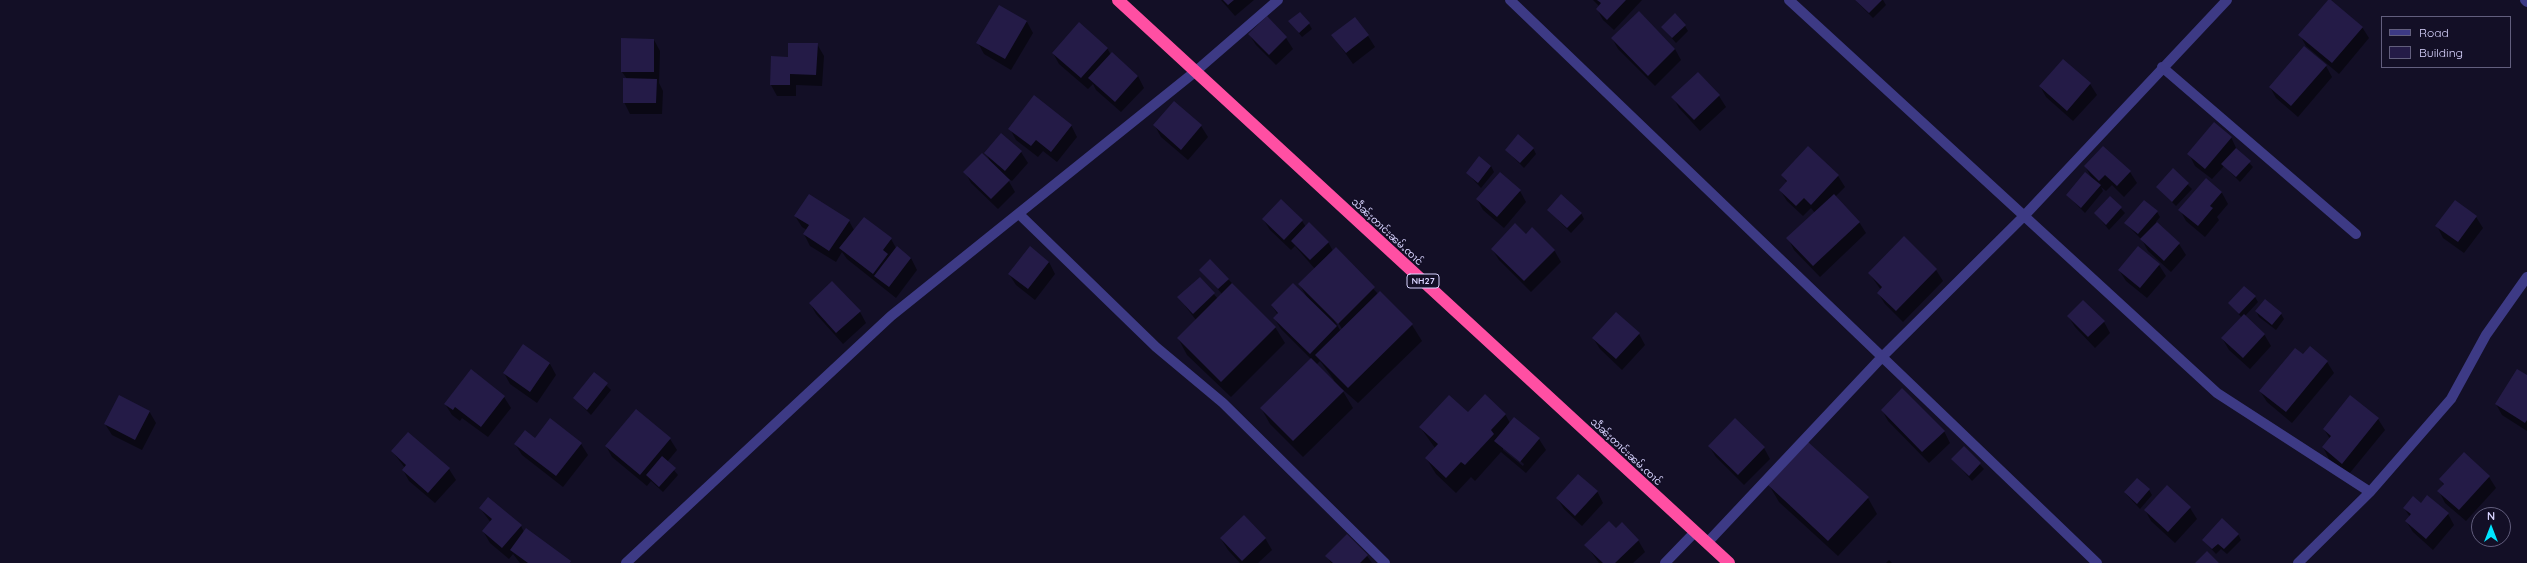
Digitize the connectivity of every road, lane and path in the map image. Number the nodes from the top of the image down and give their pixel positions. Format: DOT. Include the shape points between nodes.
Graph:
graph roads {
  1 [pos="1118,0"];
  2 [pos="1278,0"];
  3 [pos="1510,0"];
  4 [pos="1789,0"];
  5 [pos="2227,0"];
  6 [pos="2162,67"];
  7 [pos="1196,71"];
  8 [pos="1019,214"];
  9 [pos="2024,216"];
  10 [pos="2356,234"];
  11 [pos="2527,277"];
  12 [pos="1882,357"];
  13 [pos="2370,492"];
  14 [pos="1695,532"];
  15 [pos="1707,543"];
  16 [pos="626,563"];
  17 [pos="1385,563"];
  18 [pos="1665,563"];
  19 [pos="1729,563"];
  20 [pos="2097,563"];
  21 [pos="2298,563"];
  1 -- 7 [label="highway, သဵၼ်ႈတၢင်းၼမ်ႉၸၢင် / NH27"];
  2 -- 7 [label="street"];
  3 -- 12 [label="street"];
  4 -- 9 [label="street"];
  5 -- 6 [label="street"];
  6 -- 9 [label="street"];
  6 -- 10 [label="street"];
  7 -- 8 [label="street"];
  7 -- 14 [label="highway, သဵၼ်ႈတၢင်းၼမ်ႉၸၢင် / NH27"];
  8 -- 16 [label="street" via="891,316"];
  8 -- 17 [label="street" via="1156,347 1223,404"];
  9 -- 12 [label="street"];
  9 -- 13 [label="street" via="2217,393"];
  11 -- 13 [label="street" via="2486,335 2451,399"];
  12 -- 15 [label="street"];
  12 -- 20 [label="street"];
  13 -- 21 [label="street"];
  14 -- 15 [label="highway, သဵၼ်ႈတၢင်းၼမ်ႉၸၢင် / NH27"];
  14 -- 18 [label="street"];
  15 -- 19 [label="highway, သဵၼ်ႈတၢင်းၼမ်ႉၸၢင် / NH27"];
}
